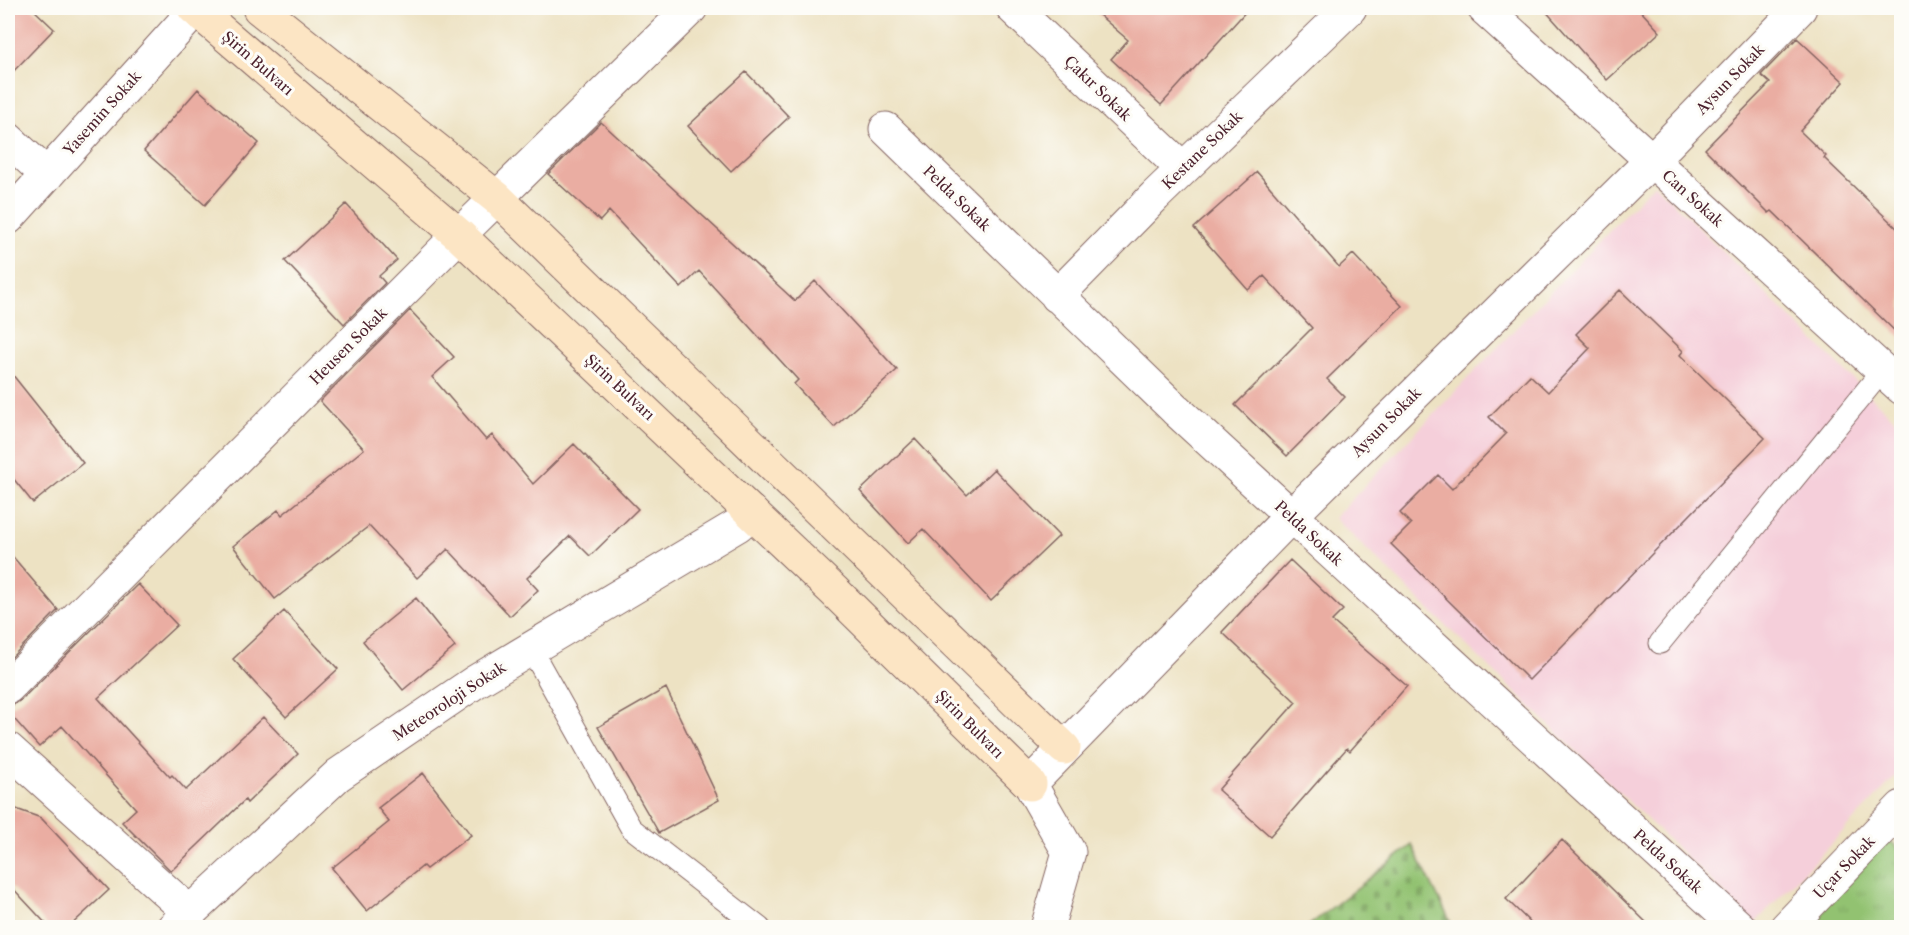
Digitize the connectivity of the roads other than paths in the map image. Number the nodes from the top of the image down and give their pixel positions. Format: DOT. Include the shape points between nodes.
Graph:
graph roads {
  1 [pos="195,8"];
  2 [pos="259,8"];
  3 [pos="691,8"];
  4 [pos="1013,8"];
  5 [pos="1350,8"];
  6 [pos="1484,8"];
  7 [pos="1800,8"];
  8 [pos="886,129"];
  9 [pos="8,139"];
  10 [pos="1652,160"];
  11 [pos="1183,169"];
  12 [pos="47,175"];
  13 [pos="497,198"];
  14 [pos="8,218"];
  15 [pos="459,236"];
  16 [pos="1057,296"];
  17 [pos="1892,379"];
  18 [pos="751,512"];
  19 [pos="1291,516"];
  20 [pos="1660,643"];
  21 [pos="531,649"];
  22 [pos="8,687"];
  23 [pos="1064,748"];
  24 [pos="8,749"];
  25 [pos="1030,784"];
  26 [pos="1900,812"];
  27 [pos="181,920"];
  28 [pos="760,927"];
  29 [pos="1047,927"];
  30 [pos="1740,927"];
  31 [pos="1786,927"];
  1 -- 12 [label="street, Yasemin Sokak"];
  1 -- 15 [label="main road, Şirin Bulvarı"];
  2 -- 13 [label="main road"];
  3 -- 13 [label="street, Heusen Sokak"];
  4 -- 11 [label="street, Çakır Sokak"];
  5 -- 11 [label="street, Kestane Sokak"];
  6 -- 10 [label="street, Can Sokak"];
  7 -- 10 [label="street, Aysun Sokak"];
  8 -- 16 [label="street, Pelda Sokak"];
  9 -- 12 [label="street"];
  10 -- 17 [label="street, Can Sokak"];
  10 -- 19 [label="street, Aysun Sokak"];
  11 -- 16 [label="street, Kestane Sokak"];
  12 -- 14 [label="street, Yasemin Sokak"];
  13 -- 15 [label="street, Heusen Sokak"];
  13 -- 23 [label="main road"];
  15 -- 18 [label="main road, Şirin Bulvarı"];
  15 -- 22 [label="street, Heusen Sokak"];
  16 -- 19 [label="street, Pelda Sokak"];
  17 -- 20 [label="lane"];
  18 -- 21 [label="street, Meteoroloji Sokak" via="738,525"];
  18 -- 25 [label="main road, Şirin Bulvarı"];
  19 -- 23 [label="street, Aysun Sokak"];
  19 -- 30 [label="street, Pelda Sokak"];
  21 -- 27 [label="street, Meteoroloji Sokak" via="338,775"];
  21 -- 28 [label="lane" via="631,828"];
  23 -- 25 [label="street, Aysun Sokak"];
  24 -- 27 [label="street"];
  25 -- 29 [label="street" via="1069,852"];
  26 -- 31 [label="street, Uçar Sokak"];
}
